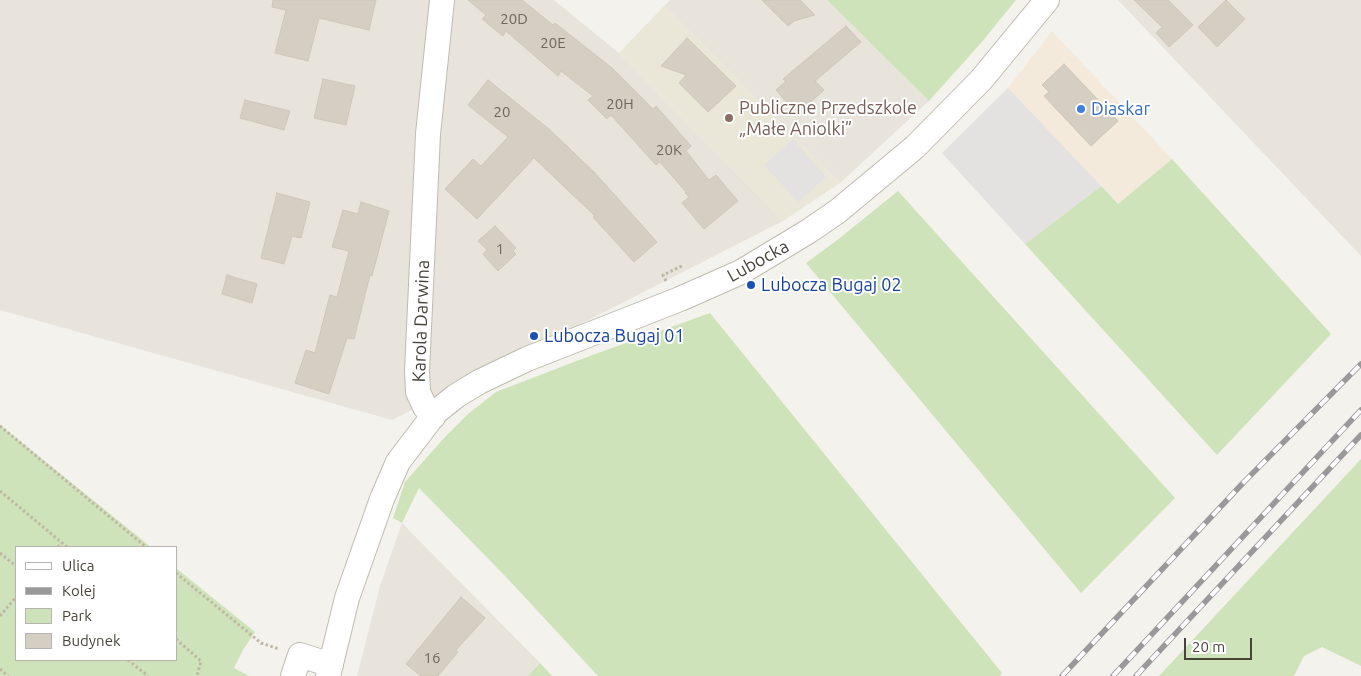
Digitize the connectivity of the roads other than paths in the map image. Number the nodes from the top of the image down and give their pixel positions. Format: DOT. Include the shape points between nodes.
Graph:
graph roads {
  1 [pos="442,0"];
  2 [pos="1048,0"];
  3 [pos="432,416"];
  4 [pos="330,670"];
  5 [pos="293,676"];
  1 -- 3 [label="street, Karola Darwina" via="428,134 417,370 418,392"];
  2 -- 3 [label="street, Lubocka" via="980,80 915,147 809,232 741,272 527,359 479,382"];
  3 -- 4 [label="street" via="398,462 382,499 347,598"];
  4 -- 5 [label="street" via="300,656"];
}
